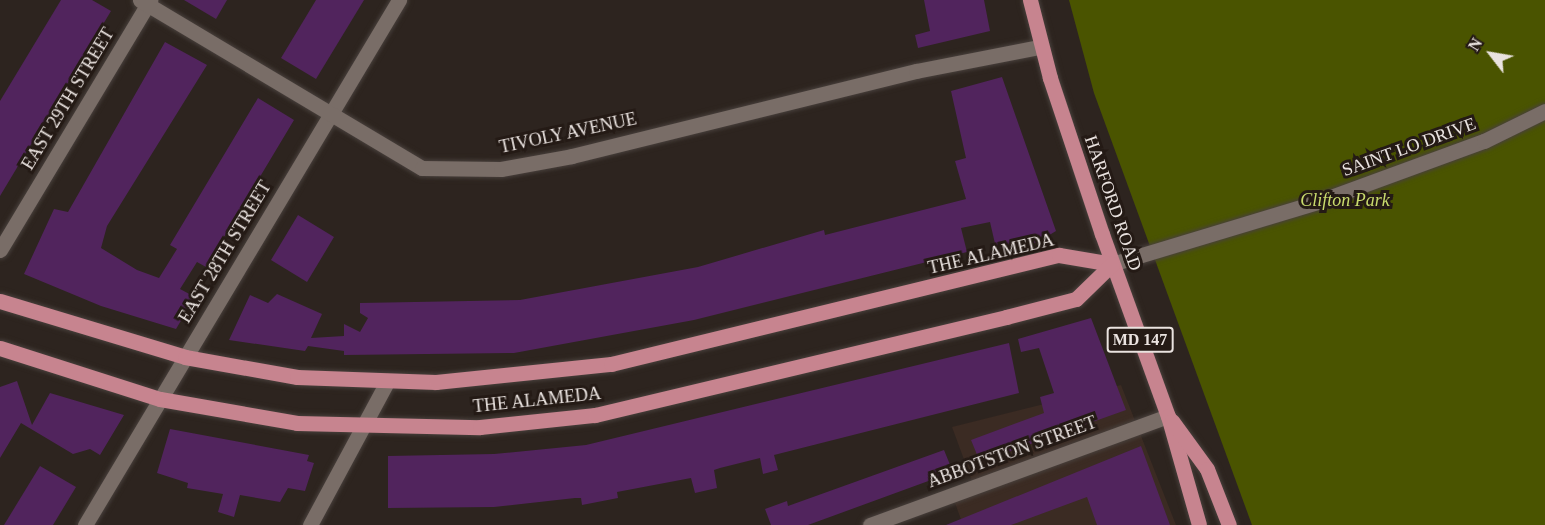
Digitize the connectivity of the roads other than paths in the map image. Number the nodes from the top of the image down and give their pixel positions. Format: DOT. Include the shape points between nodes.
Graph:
graph roads {
  1 [pos="399,0"];
  2 [pos="1030,0"];
  3 [pos="146,1"];
  4 [pos="1040,47"];
  5 [pos="1545,111"];
  6 [pos="330,115"];
  7 [pos="0,250"];
  8 [pos="1112,264"];
  9 [pos="0,301"];
  10 [pos="0,348"];
  11 [pos="185,357"];
  12 [pos="387,382"];
  13 [pos="160,399"];
  14 [pos="1168,416"];
  15 [pos="364,428"];
  16 [pos="85,525"];
  17 [pos="310,525"];
  18 [pos="870,525"];
  19 [pos="1198,525"];
  20 [pos="1229,525"];
  1 -- 6 [label="street, EAST 28TH STREET"];
  2 -- 4 [label="main road, HARFORD ROAD / MD 147"];
  3 -- 6 [label="street, TIVOLY AVENUE"];
  3 -- 7 [label="street, EAST 29TH STREET"];
  4 -- 6 [label="street, TIVOLY AVENUE" via="916,71 572,156 501,169 422,168"];
  4 -- 8 [label="main road, HARFORD ROAD / MD 147"];
  5 -- 8 [label="street, SAINT LO DRIVE" via="1484,141 1317,202"];
  6 -- 11 [label="street, EAST 28TH STREET"];
  8 -- 12 [label="main road, THE ALAMEDA" via="1059,255 611,364 484,380"];
  8 -- 14 [label="main road, HARFORD ROAD / MD 147"];
  8 -- 15 [label="main road, THE ALAMEDA" via="1076,299 640,406 480,427"];
  9 -- 11 [label="main road, THE ALAMEDA"];
  10 -- 13 [label="main road, THE ALAMEDA"];
  11 -- 12 [label="main road, THE ALAMEDA" via="297,377"];
  11 -- 13 [label="street, EAST 28TH STREET"];
  12 -- 15 [label="street"];
  13 -- 15 [label="main road, THE ALAMEDA" via="297,423"];
  13 -- 16 [label="street, EAST 28TH STREET"];
  14 -- 18 [label="street, ABBOTSTON STREET"];
  14 -- 19 [label="main road, HARFORD ROAD / MD 147"];
  14 -- 20 [label="main road, HARFORD ROAD / MD 147" via="1207,469"];
  15 -- 17 [label="street"];
}
